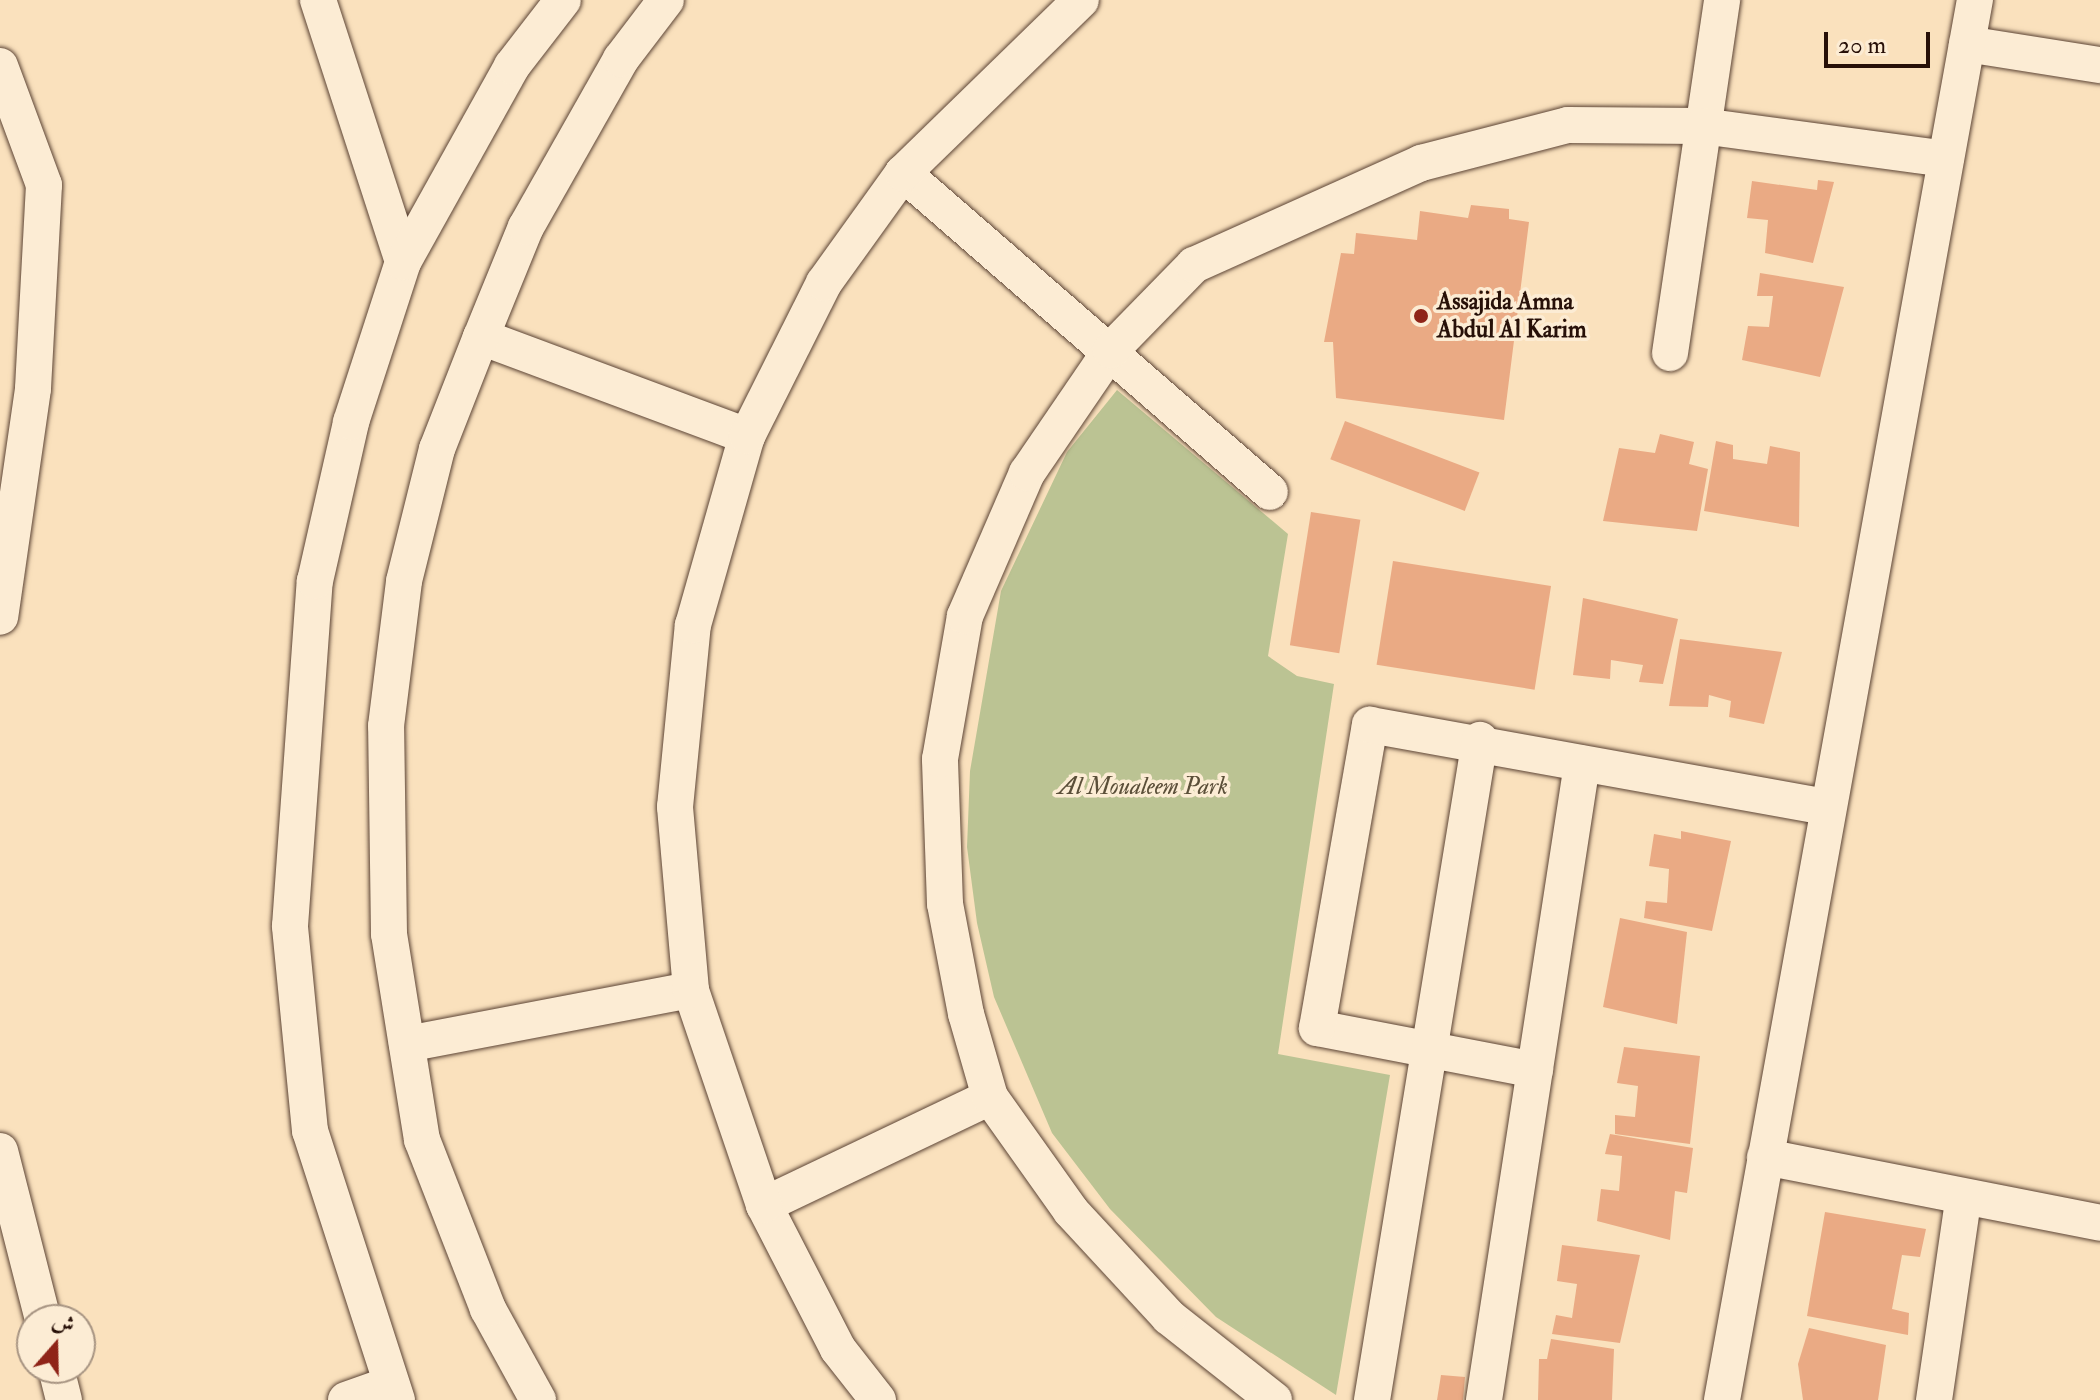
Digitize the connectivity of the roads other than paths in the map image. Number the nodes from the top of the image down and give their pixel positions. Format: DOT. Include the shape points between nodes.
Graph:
graph roads {
  1 [pos="318,0"];
  2 [pos="563,0"];
  3 [pos="666,0"];
  4 [pos="1081,0"];
  5 [pos="1722,0"];
  6 [pos="1975,0"];
  7 [pos="1967,44"];
  8 [pos="2100,65"];
  9 [pos="0,66"];
  10 [pos="1702,126"];
  11 [pos="1946,159"];
  12 [pos="903,173"];
  13 [pos="403,262"];
  14 [pos="481,337"];
  15 [pos="1111,350"];
  16 [pos="1670,353"];
  17 [pos="747,436"];
  18 [pos="1270,492"];
  19 [pos="0,617"];
  20 [pos="1480,740"];
  21 [pos="1582,764"];
  22 [pos="1828,807"];
  23 [pos="691,990"];
  24 [pos="407,1044"];
  25 [pos="1429,1049"];
  26 [pos="1535,1070"];
  27 [pos="990,1097"];
  28 [pos="0,1151"];
  29 [pos="1765,1157"];
  30 [pos="1963,1201"];
  31 [pos="764,1205"];
  32 [pos="2100,1223"];
  33 [pos="39,1304"];
  34 [pos="392,1392"];
  35 [pos="346,1400"];
  36 [pos="538,1400"];
  37 [pos="878,1400"];
  38 [pos="1274,1400"];
  39 [pos="1372,1400"];
  40 [pos="1484,1400"];
  41 [pos="1722,1400"];
  42 [pos="1934,1400"];
  1 -- 13 [label="street"];
  2 -- 13 [label="street" via="512,66"];
  3 -- 14 [label="street" via="621,59 526,227"];
  4 -- 12 [label="street"];
  5 -- 10 [label="street"];
  6 -- 7 [label="street"];
  7 -- 8 [label="street"];
  7 -- 11 [label="street"];
  9 -- 19 [label="street" via="44,185 33,389"];
  10 -- 11 [label="street"];
  10 -- 15 [label="street" via="1568,125 1421,163 1194,265"];
  10 -- 16 [label="street"];
  11 -- 22 [label="street"];
  12 -- 15 [label="street"];
  12 -- 17 [label="street" via="824,283"];
  13 -- 34 [label="street" via="351,422 315,581 290,926 310,1131"];
  14 -- 17 [label="street"];
  14 -- 24 [label="street" via="437,449 404,581 386,726 389,934"];
  15 -- 18 [label="street"];
  15 -- 27 [label="street" via="1027,473 965,616 940,759 945,904"];
  17 -- 23 [label="street" via="693,625 679,762 675,807"];
  20 -- 21 [label="street"];
  20 -- 25 [label="street"];
  20 -- 25 [label="street" via="1370,725 1317,1028"];
  21 -- 22 [label="street"];
  21 -- 26 [label="street"];
  22 -- 29 [label="street"];
  23 -- 24 [label="street"];
  23 -- 31 [label="street"];
  24 -- 36 [label="street" via="422,1140 488,1309"];
  25 -- 26 [label="street"];
  25 -- 39 [label="street"];
  26 -- 40 [label="street"];
  27 -- 31 [label="street"];
  27 -- 38 [label="street" via="1071,1211 1169,1317"];
  28 -- 33 [label="street"];
  29 -- 30 [label="street"];
  29 -- 41 [label="street"];
  30 -- 32 [label="street"];
  30 -- 42 [label="street"];
  31 -- 37 [label="street" via="838,1349"];
  34 -- 35 [label="street"];
}
